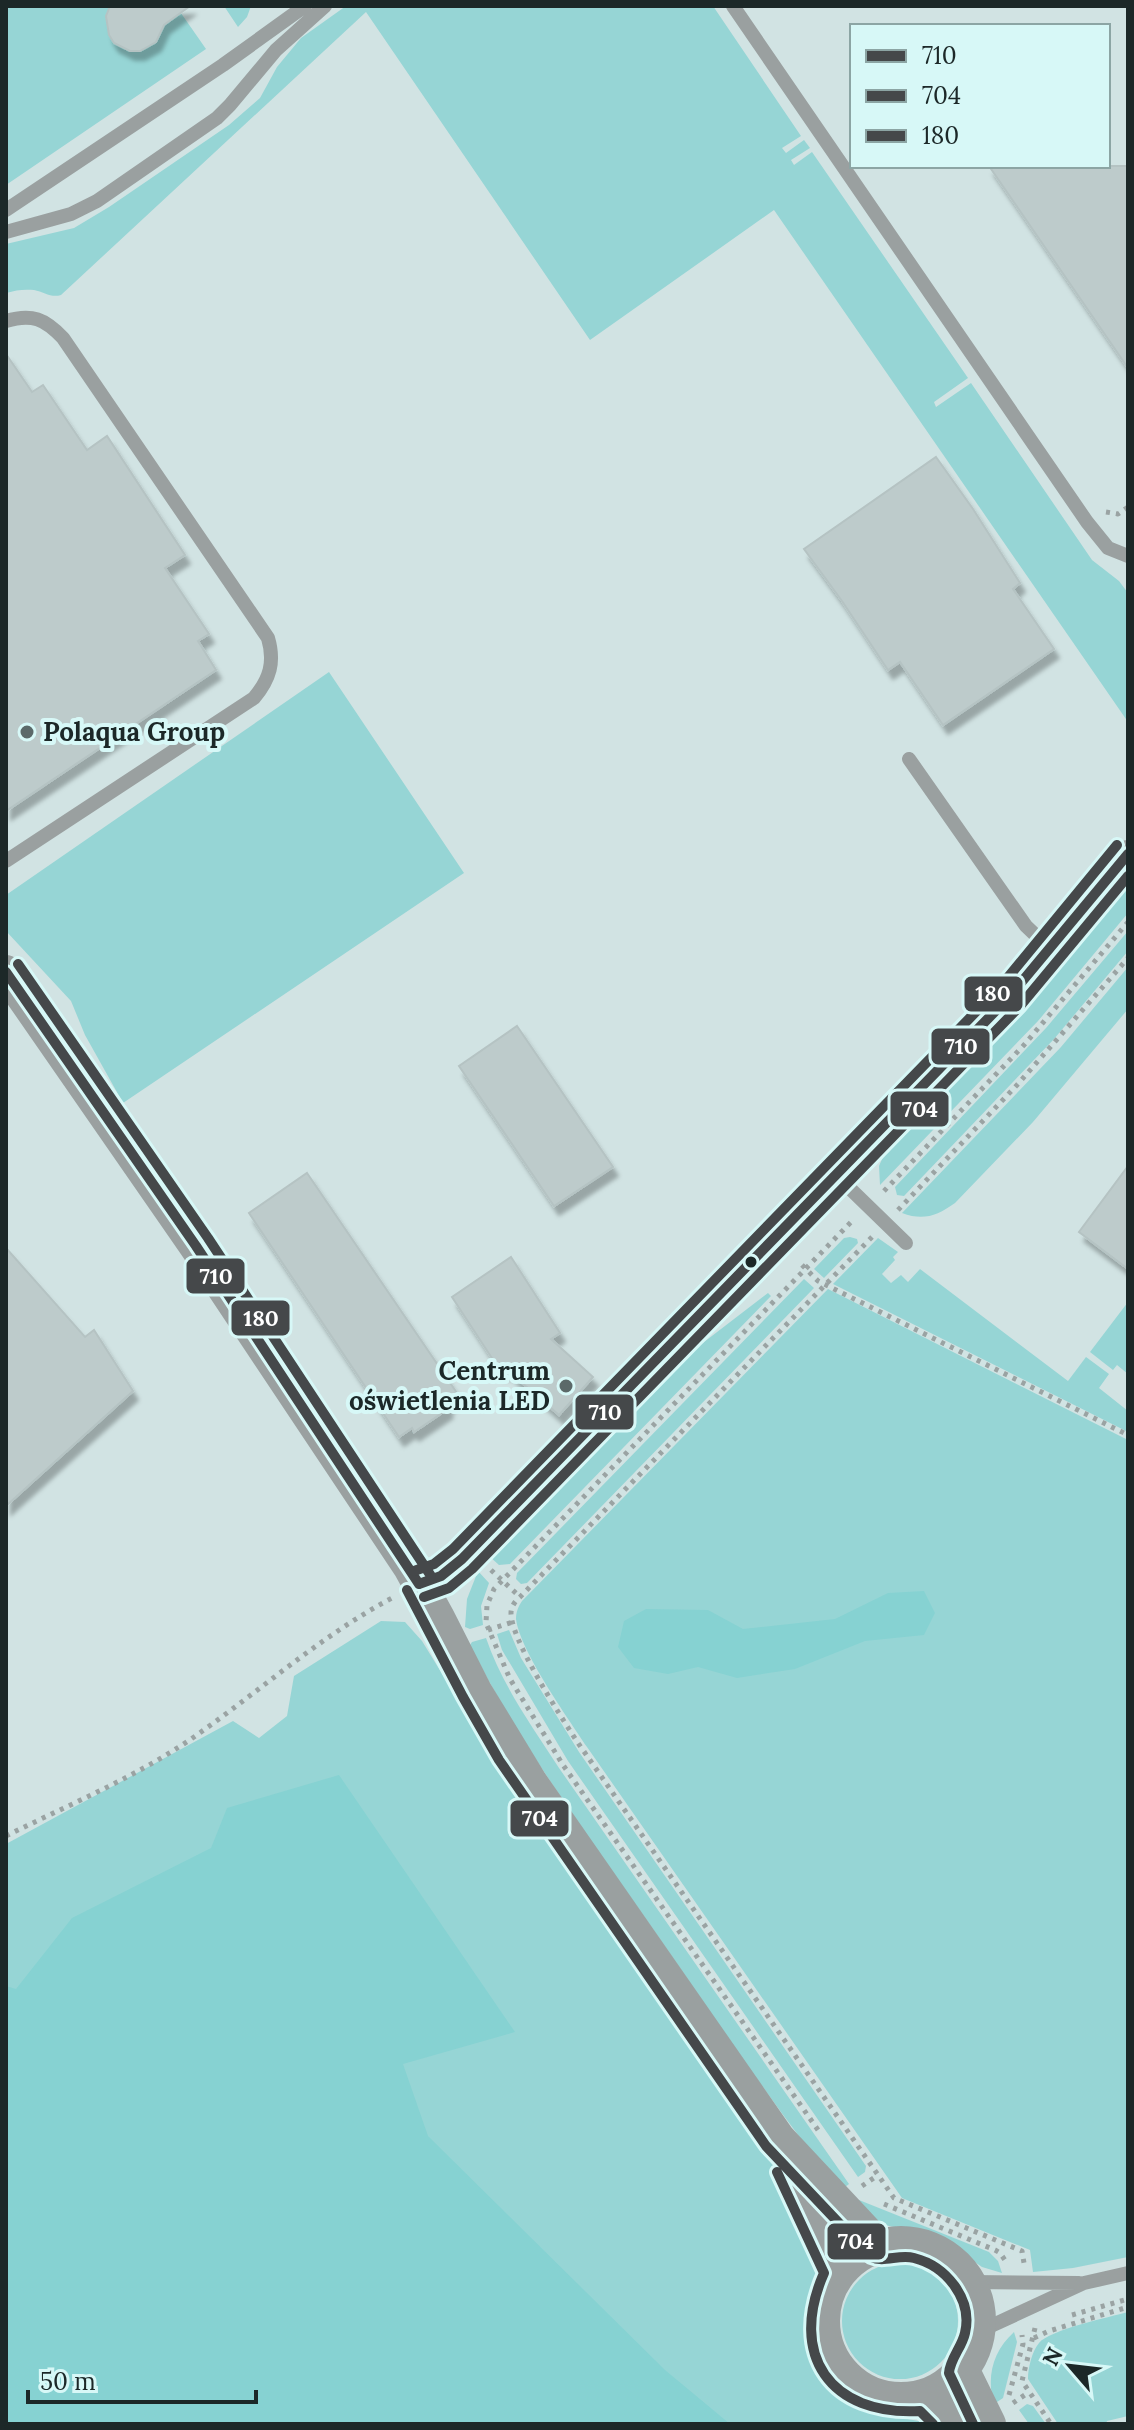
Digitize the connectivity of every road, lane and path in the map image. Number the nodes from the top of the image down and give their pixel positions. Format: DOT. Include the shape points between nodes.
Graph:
graph roads {
  1 [pos="305,6"];
  2 [pos="325,6"];
  3 [pos="733,6"];
  4 [pos="6,210"];
  5 [pos="6,232"];
  6 [pos="6,321"];
  7 [pos="1128,556"];
  8 [pos="909,759"];
  9 [pos="1128,854"];
  10 [pos="6,861"];
  11 [pos="1128,922"];
  12 [pos="1050,949"];
  13 [pos="1128,958"];
  14 [pos="6,972"];
  15 [pos="837,1176"];
  16 [pos="868,1206"];
  17 [pos="885,1223"];
  18 [pos="906,1243"];
  19 [pos="804,1267"];
  20 [pos="826,1285"];
  21 [pos="1128,1435"];
  22 [pos="471,1550"];
  23 [pos="503,1580"];
  24 [pos="419,1584"];
  25 [pos="520,1597"];
  26 [pos="6,1836"];
  27 [pos="778,2138"];
  28 [pos="824,2139"];
  29 [pos="859,2188"];
  30 [pos="864,2195"];
  31 [pos="878,2201"];
  32 [pos="879,2246"];
  33 [pos="839,2273"];
  34 [pos="1128,2273"];
  35 [pos="970,2282"];
  36 [pos="1020,2282"];
  37 [pos="1084,2283"];
  38 [pos="1128,2307"];
  39 [pos="1025,2310"];
  40 [pos="980,2331"];
  41 [pos="1033,2339"];
  42 [pos="963,2371"];
  43 [pos="925,2397"];
  44 [pos="1003,2419"];
  45 [pos="954,2424"];
  46 [pos="1051,2424"];
  1 -- 4 [label="lane"];
  2 -- 5 [label="lane" via="276,50 217,118 97,201"];
  3 -- 7 [label="lane" via="1087,522 1108,548"];
  6 -- 10 [label="lane" via="37,318 63,338 268,638 272,669 254,698"];
  8 -- 12 [label="lane" via="1026,926"];
  9 -- 12 [label="street"];
  11 -- 16 [label="path" via="1024,1045"];
  12 -- 15 [label="street"];
  13 -- 17 [label="path" via="1018,1084"];
  14 -- 24 [label="street" via="196,1246"];
  15 -- 16 [label="lane"];
  15 -- 22 [label="street"];
  16 -- 17 [label="lane"];
  16 -- 19 [label="path"];
  17 -- 18 [label="lane"];
  17 -- 20 [label="path"];
  19 -- 20 [label="path"];
  19 -- 23 [label="path"];
  20 -- 21 [label="path"];
  20 -- 25 [label="path"];
  22 -- 23 [label="path"];
  22 -- 24 [label="street" via="441,1576"];
  23 -- 25 [label="path"];
  23 -- 28 [label="path" via="487,1605 486,1623 510,1679 563,1765"];
  24 -- 26 [label="path" via="324,1639 189,1741"];
  24 -- 27 [label="street" via="511,1752"];
  25 -- 36 [label="path" via="511,1613 517,1635 576,1740 894,2198 1022,2251"];
  27 -- 32 [label="street"];
  27 -- 33 [label="street"];
  29 -- 30 [label="path"];
  31 -- 36 [label="path" via="1000,2253"];
  32 -- 33 [label="street"];
  32 -- 35 [label="street" via="914,2243 931,2248"];
  33 -- 43 [label="street" via="823,2310 827,2349 837,2367 867,2393 886,2399"];
  34 -- 37 [label="lane"];
  35 -- 36 [label="lane"];
  35 -- 40 [label="street"];
  36 -- 37 [label="lane"];
  37 -- 39 [label="lane"];
  38 -- 41 [label="path"];
  39 -- 40 [label="lane"];
  39 -- 41 [label="path" via="1035,2326"];
  39 -- 44 [label="path" via="1023,2344"];
  40 -- 42 [label="street"];
  41 -- 46 [label="path" via="1022,2381"];
  42 -- 43 [label="street"];
  42 -- 44 [label="street"];
  43 -- 45 [label="street"];
}
